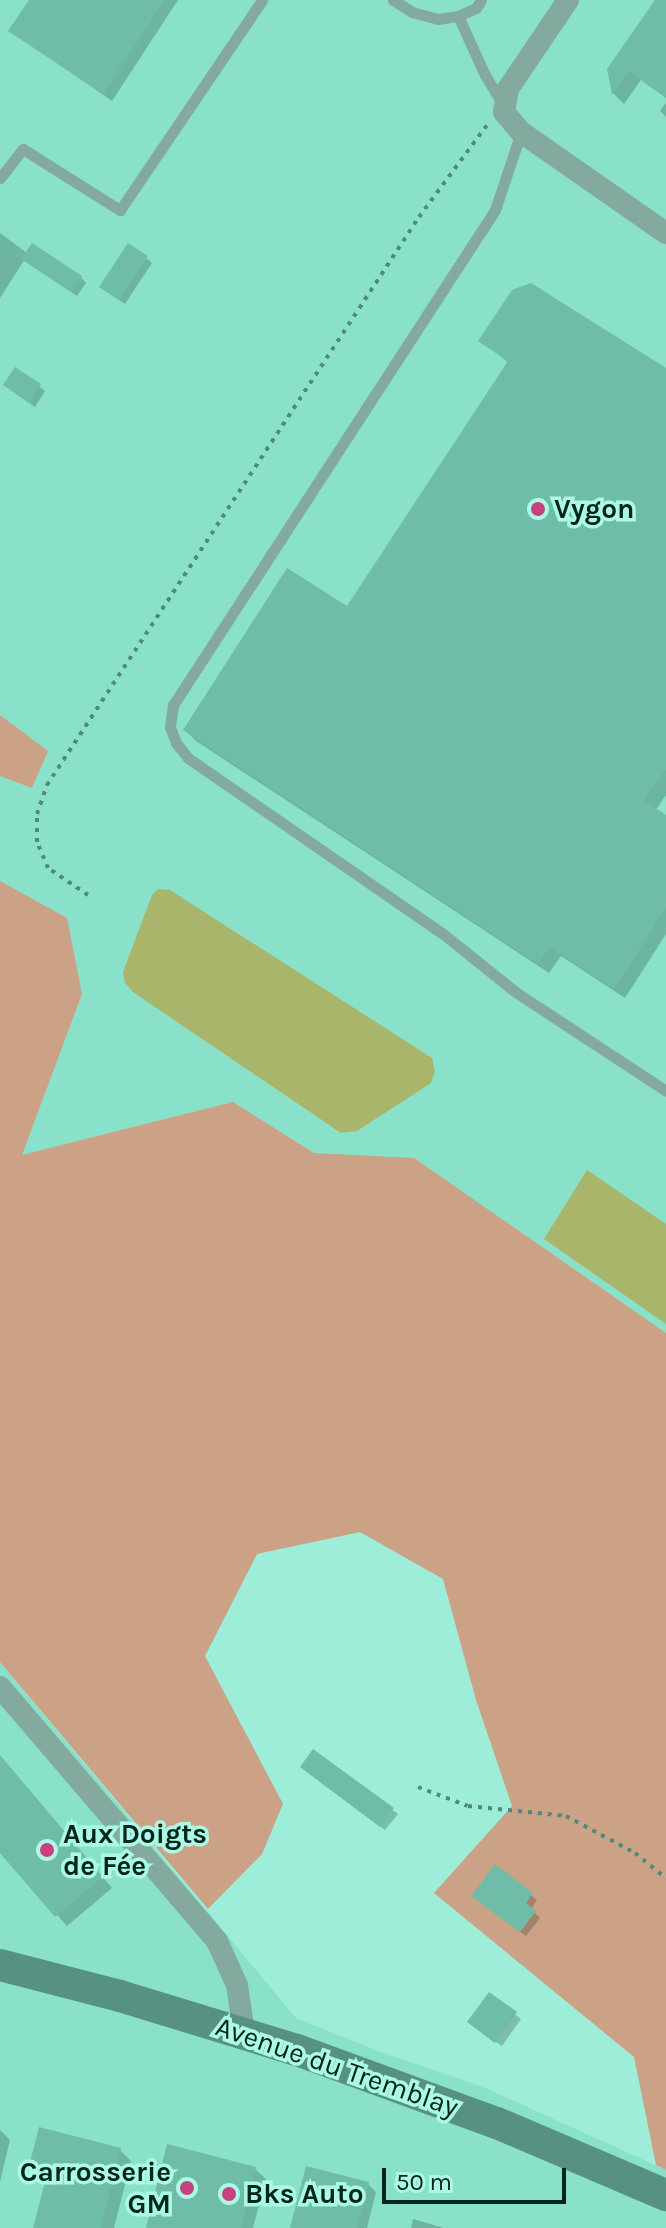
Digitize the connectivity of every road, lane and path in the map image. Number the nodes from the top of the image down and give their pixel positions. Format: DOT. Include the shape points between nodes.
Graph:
graph roads {
  1 [pos="262,0"];
  2 [pos="393,0"];
  3 [pos="481,0"];
  4 [pos="568,0"];
  5 [pos="458,16"];
  6 [pos="502,104"];
  7 [pos="521,132"];
  8 [pos="0,178"];
  9 [pos="666,233"];
  10 [pos="88,895"];
  11 [pos="666,1091"];
  12 [pos="0,1687"];
  13 [pos="418,1787"];
  14 [pos="666,1878"];
  15 [pos="0,1965"];
  16 [pos="244,2033"];
  17 [pos="666,2195"];
  1 -- 8 [label="lane" via="120,210 23,149"];
  2 -- 5 [label="lane" via="438,19"];
  3 -- 5 [label="lane"];
  4 -- 6 [label="street"];
  5 -- 6 [label="lane"];
  6 -- 7 [label="street"];
  6 -- 10 [label="path" via="419,217 47,785 37,814 37,842 48,868"];
  7 -- 9 [label="street"];
  7 -- 11 [label="lane" via="495,210 173,705 170,727 188,758 442,933 517,993"];
  12 -- 16 [label="street" via="217,1941 237,1985"];
  13 -- 14 [label="path" via="468,1806 566,1816 635,1853"];
  15 -- 16 [label="main road, Avenue du Tremblay"];
  16 -- 17 [label="main road, Avenue du Tremblay" via="425,2095"];
}
